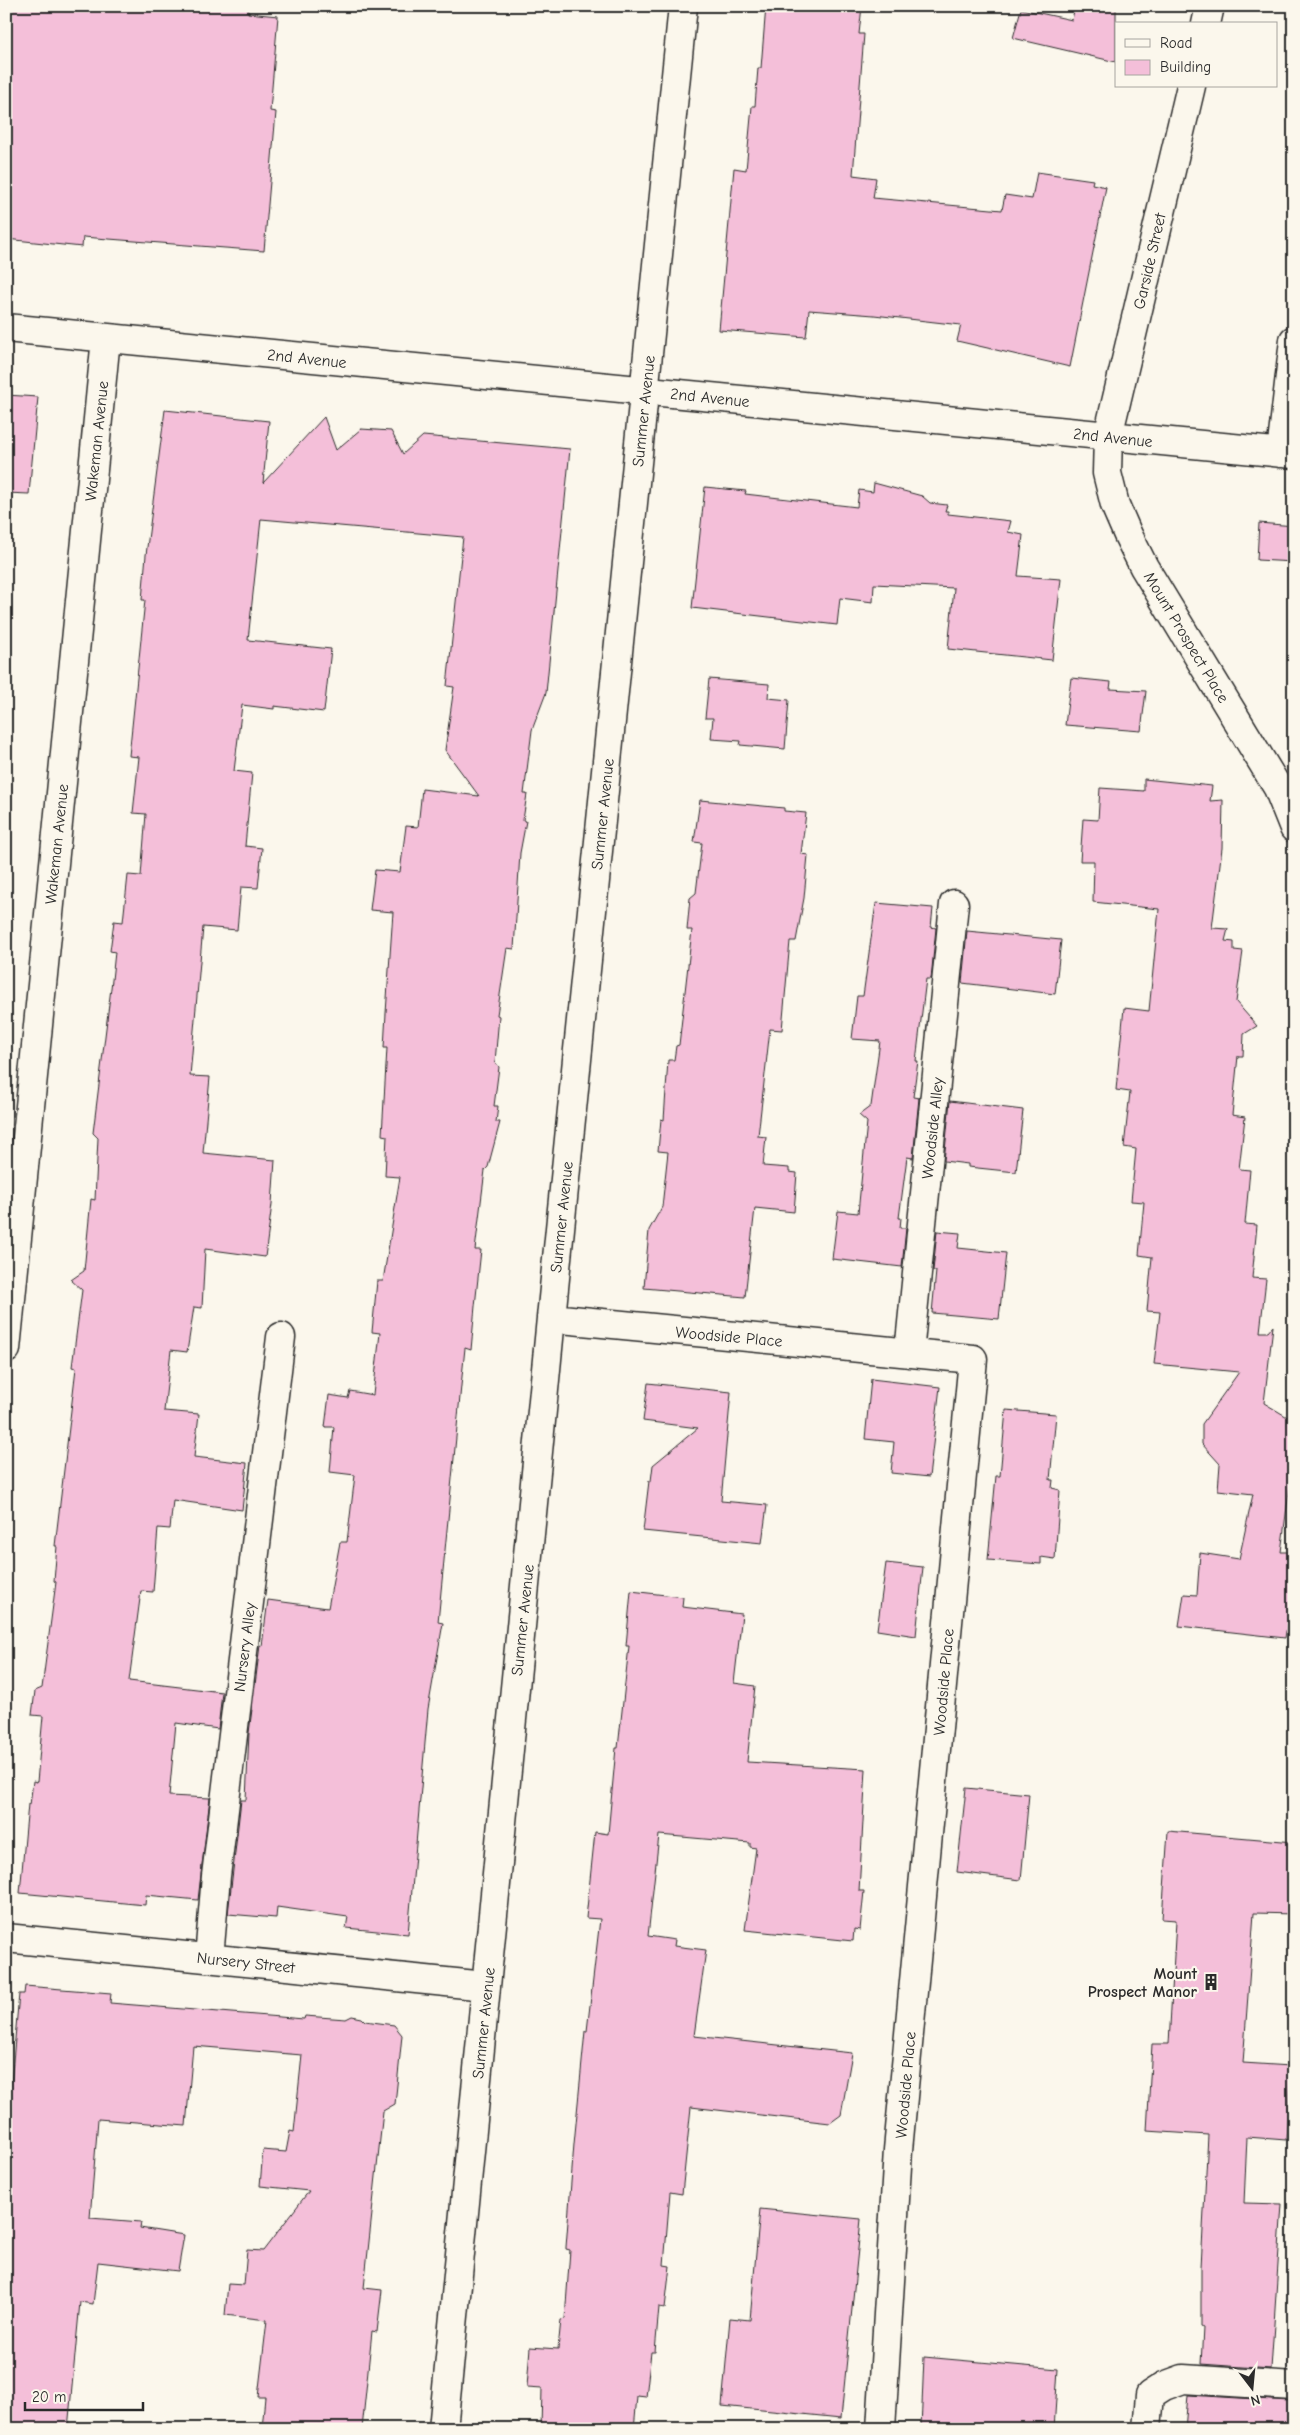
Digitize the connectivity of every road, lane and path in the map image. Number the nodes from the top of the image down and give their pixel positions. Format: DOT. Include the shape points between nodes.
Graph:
graph roads {
  1 [pos="683,6"];
  2 [pos="1210,6"];
  3 [pos="1206,22"];
  4 [pos="1191,88"];
  5 [pos="6,328"];
  6 [pos="106,338"];
  7 [pos="1294,340"];
  8 [pos="645,391"];
  9 [pos="1108,436"];
  10 [pos="1288,454"];
  11 [pos="1294,828"];
  12 [pos="954,904"];
  13 [pos="551,1318"];
  14 [pos="281,1336"];
  15 [pos="6,1349"];
  16 [pos="909,1352"];
  17 [pos="6,1938"];
  18 [pos="209,1958"];
  19 [pos="486,1986"];
  20 [pos="1294,2386"];
  21 [pos="443,2429"];
  22 [pos="881,2429"];
  23 [pos="1147,2429"];
  1 -- 8 [label="street, Summer Avenue"];
  2 -- 3 [label="street"];
  4 -- 9 [label="street, Garside Street"];
  5 -- 6 [label="street, 2nd Avenue"];
  6 -- 8 [label="street, 2nd Avenue"];
  6 -- 15 [label="street, Wakeman Avenue"];
  7 -- 10 [label="street"];
  8 -- 9 [label="street, 2nd Avenue"];
  8 -- 13 [label="street, Summer Avenue"];
  9 -- 10 [label="street, 2nd Avenue"];
  9 -- 11 [label="street, Mount Prospect Place" via="1107,473 1115,505 1128,534 1144,567 1278,788"];
  12 -- 16 [label="street, Woodside Alley"];
  13 -- 16 [label="street, Woodside Place"];
  13 -- 19 [label="street, Summer Avenue"];
  14 -- 18 [label="street, Nursery Alley" via="217,1866"];
  16 -- 22 [label="street, Woodside Place" via="973,1359 898,2150"];
  17 -- 18 [label="street, Nursery Street"];
  18 -- 19 [label="street, Nursery Street"];
  19 -- 21 [label="street, Summer Avenue"];
  20 -- 23 [label="street" via="1183,2379 1150,2395"];
}
